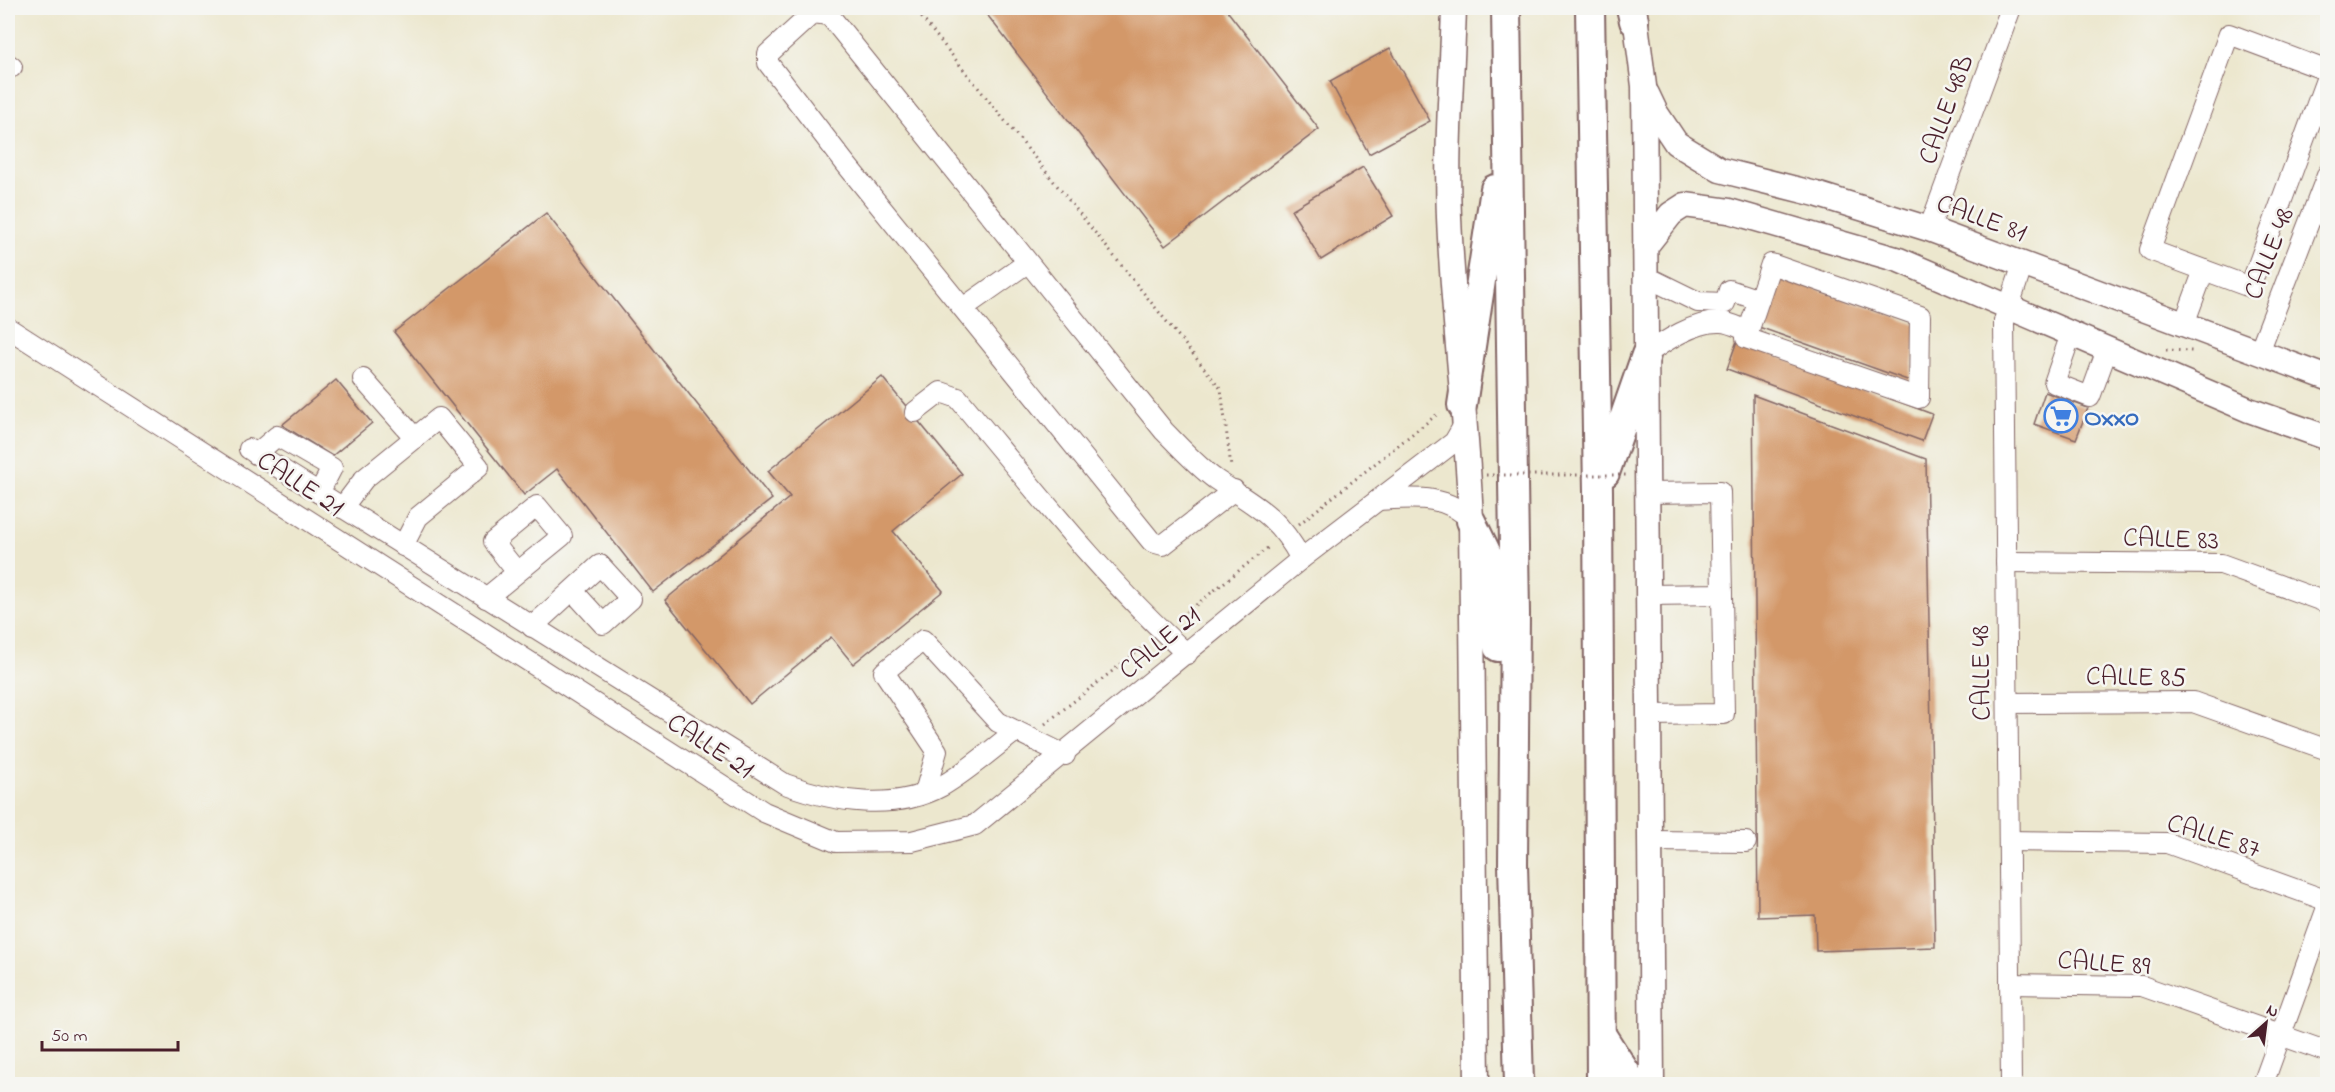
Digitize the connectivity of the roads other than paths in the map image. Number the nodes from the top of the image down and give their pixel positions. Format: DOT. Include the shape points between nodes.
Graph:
graph roads {
  1 [pos="1454,8"];
  2 [pos="1485,8"];
  3 [pos="1506,8"];
  4 [pos="1590,8"];
  5 [pos="2011,8"];
  6 [pos="1633,12"];
  7 [pos="2328,72"];
  8 [pos="1644,86"];
  9 [pos="1507,100"];
  10 [pos="2328,172"];
  11 [pos="1929,229"];
  12 [pos="1645,247"];
  13 [pos="1027,263"];
  14 [pos="2023,264"];
  15 [pos="2204,270"];
  16 [pos="1645,276"];
  17 [pos="1759,300"];
  18 [pos="963,308"];
  19 [pos="2008,308"];
  20 [pos="2184,324"];
  21 [pos="8,328"];
  22 [pos="1748,331"];
  23 [pos="2071,334"];
  24 [pos="2107,350"];
  25 [pos="2259,352"];
  26 [pos="1646,355"];
  27 [pos="2328,378"];
  28 [pos="363,379"];
  29 [pos="915,412"];
  30 [pos="1456,413"];
  31 [pos="415,438"];
  32 [pos="2328,438"];
  33 [pos="1234,490"];
  34 [pos="1598,492"];
  35 [pos="319,493"];
  36 [pos="1647,493"];
  37 [pos="1378,500"];
  38 [pos="350,513"];
  39 [pos="306,519"];
  40 [pos="1471,521"];
  41 [pos="403,546"];
  42 [pos="1301,559"];
  43 [pos="2006,562"];
  44 [pos="517,572"];
  45 [pos="573,591"];
  46 [pos="1722,594"];
  47 [pos="1647,595"];
  48 [pos="486,598"];
  49 [pos="2328,603"];
  50 [pos="532,627"];
  51 [pos="1187,654"];
  52 [pos="1514,700"];
  53 [pos="2007,703"];
  54 [pos="1648,715"];
  55 [pos="1023,734"];
  56 [pos="2328,750"];
  57 [pos="1065,754"];
  58 [pos="925,792"];
  59 [pos="1650,840"];
  60 [pos="1746,842"];
  61 [pos="2009,842"];
  62 [pos="2328,903"];
  63 [pos="2010,984"];
  64 [pos="1601,1034"];
  65 [pos="2281,1035"];
  66 [pos="2328,1052"];
  67 [pos="1477,1084"];
  68 [pos="1519,1084"];
  69 [pos="1601,1084"];
  70 [pos="1633,1084"];
  71 [pos="1652,1084"];
  72 [pos="2011,1084"];
  73 [pos="2263,1084"];
  1 -- 30 [label="main road" via="1449,215"];
  2 -- 9 [label="highway"];
  3 -- 9 [label="highway"];
  4 -- 34 [label="highway"];
  5 -- 11 [label="street, CALLE 48B"];
  6 -- 8 [label="main road"];
  7 -- 15 [label="street" via="2250,287"];
  7 -- 15 [label="street" via="2229,34 2150,250"];
  8 -- 11 [label="main road, CALLE 81" via="1676,143 1720,170"];
  8 -- 12 [label="main road"];
  9 -- 30 [label="highway"];
  9 -- 52 [label="highway"];
  10 -- 25 [label="street, CALLE 48"];
  11 -- 14 [label="main road, CALLE 81"];
  12 -- 16 [label="main road"];
  12 -- 19 [label="main road" via="1671,214 1685,205 1700,206 1899,260"];
  13 -- 18 [label="street"];
  13 -- 18 [label="street" via="829,15 813,13 768,54 768,63"];
  13 -- 33 [label="street" via="1164,431 1214,478"];
  14 -- 19 [label="street, CALLE 48"];
  14 -- 20 [label="main road, CALLE 81"];
  15 -- 20 [label="street"];
  16 -- 17 [label="street" via="1698,302 1725,303 1729,290"];
  16 -- 26 [label="main road"];
  17 -- 22 [label="street"];
  17 -- 22 [label="street" via="1771,264 1920,316 1919,398 1746,338"];
  18 -- 33 [label="street" via="1152,542 1164,545"];
  19 -- 23 [label="main road"];
  19 -- 43 [label="street, CALLE 48" via="2004,321"];
  20 -- 25 [label="main road, CALLE 81"];
  21 -- 39 [label="street, CALLE 21"];
  22 -- 26 [label="street" via="1721,322 1707,324 1667,339"];
  23 -- 24 [label="main road"];
  23 -- 24 [label="street" via="2054,384 2090,397"];
  24 -- 32 [label="main road" via="2249,410"];
  25 -- 27 [label="main road, CALLE 81"];
  26 -- 34 [label="highway"];
  26 -- 36 [label="main road"];
  28 -- 31 [label="street"];
  29 -- 51 [label="street" via="941,393 958,398 1073,535"];
  30 -- 37 [label="street, CALLE 21" via="1454,442"];
  30 -- 40 [label="main road"];
  31 -- 38 [label="street" via="364,479"];
  31 -- 41 [label="street" via="439,418 479,467 418,517"];
  33 -- 42 [label="street" via="1287,533"];
  34 -- 64 [label="highway"];
  35 -- 35 [label="street" via="332,468 277,436 252,451"];
  35 -- 38 [label="street"];
  36 -- 46 [label="street" via="1720,492"];
  36 -- 47 [label="main road"];
  37 -- 40 [label="street" via="1438,500"];
  37 -- 42 [label="street, CALLE 21"];
  38 -- 39 [label="street"];
  38 -- 41 [label="street"];
  39 -- 57 [label="street, CALLE 21" via="765,812 836,842 912,841 975,825"];
  40 -- 52 [label="highway" via="1489,558 1500,688"];
  40 -- 67 [label="main road"];
  41 -- 48 [label="street"];
  42 -- 51 [label="street, CALLE 21"];
  43 -- 49 [label="street, CALLE 83" via="2221,564"];
  43 -- 53 [label="street, CALLE 48"];
  44 -- 48 [label="street"];
  45 -- 50 [label="street"];
  46 -- 47 [label="street"];
  46 -- 54 [label="street" via="1724,714"];
  47 -- 54 [label="main road"];
  48 -- 50 [label="street"];
  50 -- 58 [label="street" via="785,784 821,797 868,802 908,799"];
  51 -- 57 [label="street, CALLE 21"];
  52 -- 68 [label="highway"];
  53 -- 56 [label="street, CALLE 85" via="2193,702"];
  53 -- 61 [label="street, CALLE 48"];
  54 -- 59 [label="main road"];
  55 -- 57 [label="street"];
  55 -- 58 [label="street" via="942,786"];
  55 -- 58 [label="street" via="998,722 923,640 884,672 937,751"];
  59 -- 60 [label="street"];
  59 -- 71 [label="main road"];
  61 -- 62 [label="street, CALLE 87" via="2167,843"];
  61 -- 63 [label="street, CALLE 48"];
  62 -- 65 [label="street"];
  63 -- 65 [label="street, CALLE 89" via="2142,986"];
  63 -- 72 [label="street, CALLE 48"];
  64 -- 69 [label="highway"];
  64 -- 70 [label="highway"];
  65 -- 66 [label="street, CALLE 89"];
  65 -- 73 [label="street"];
}
